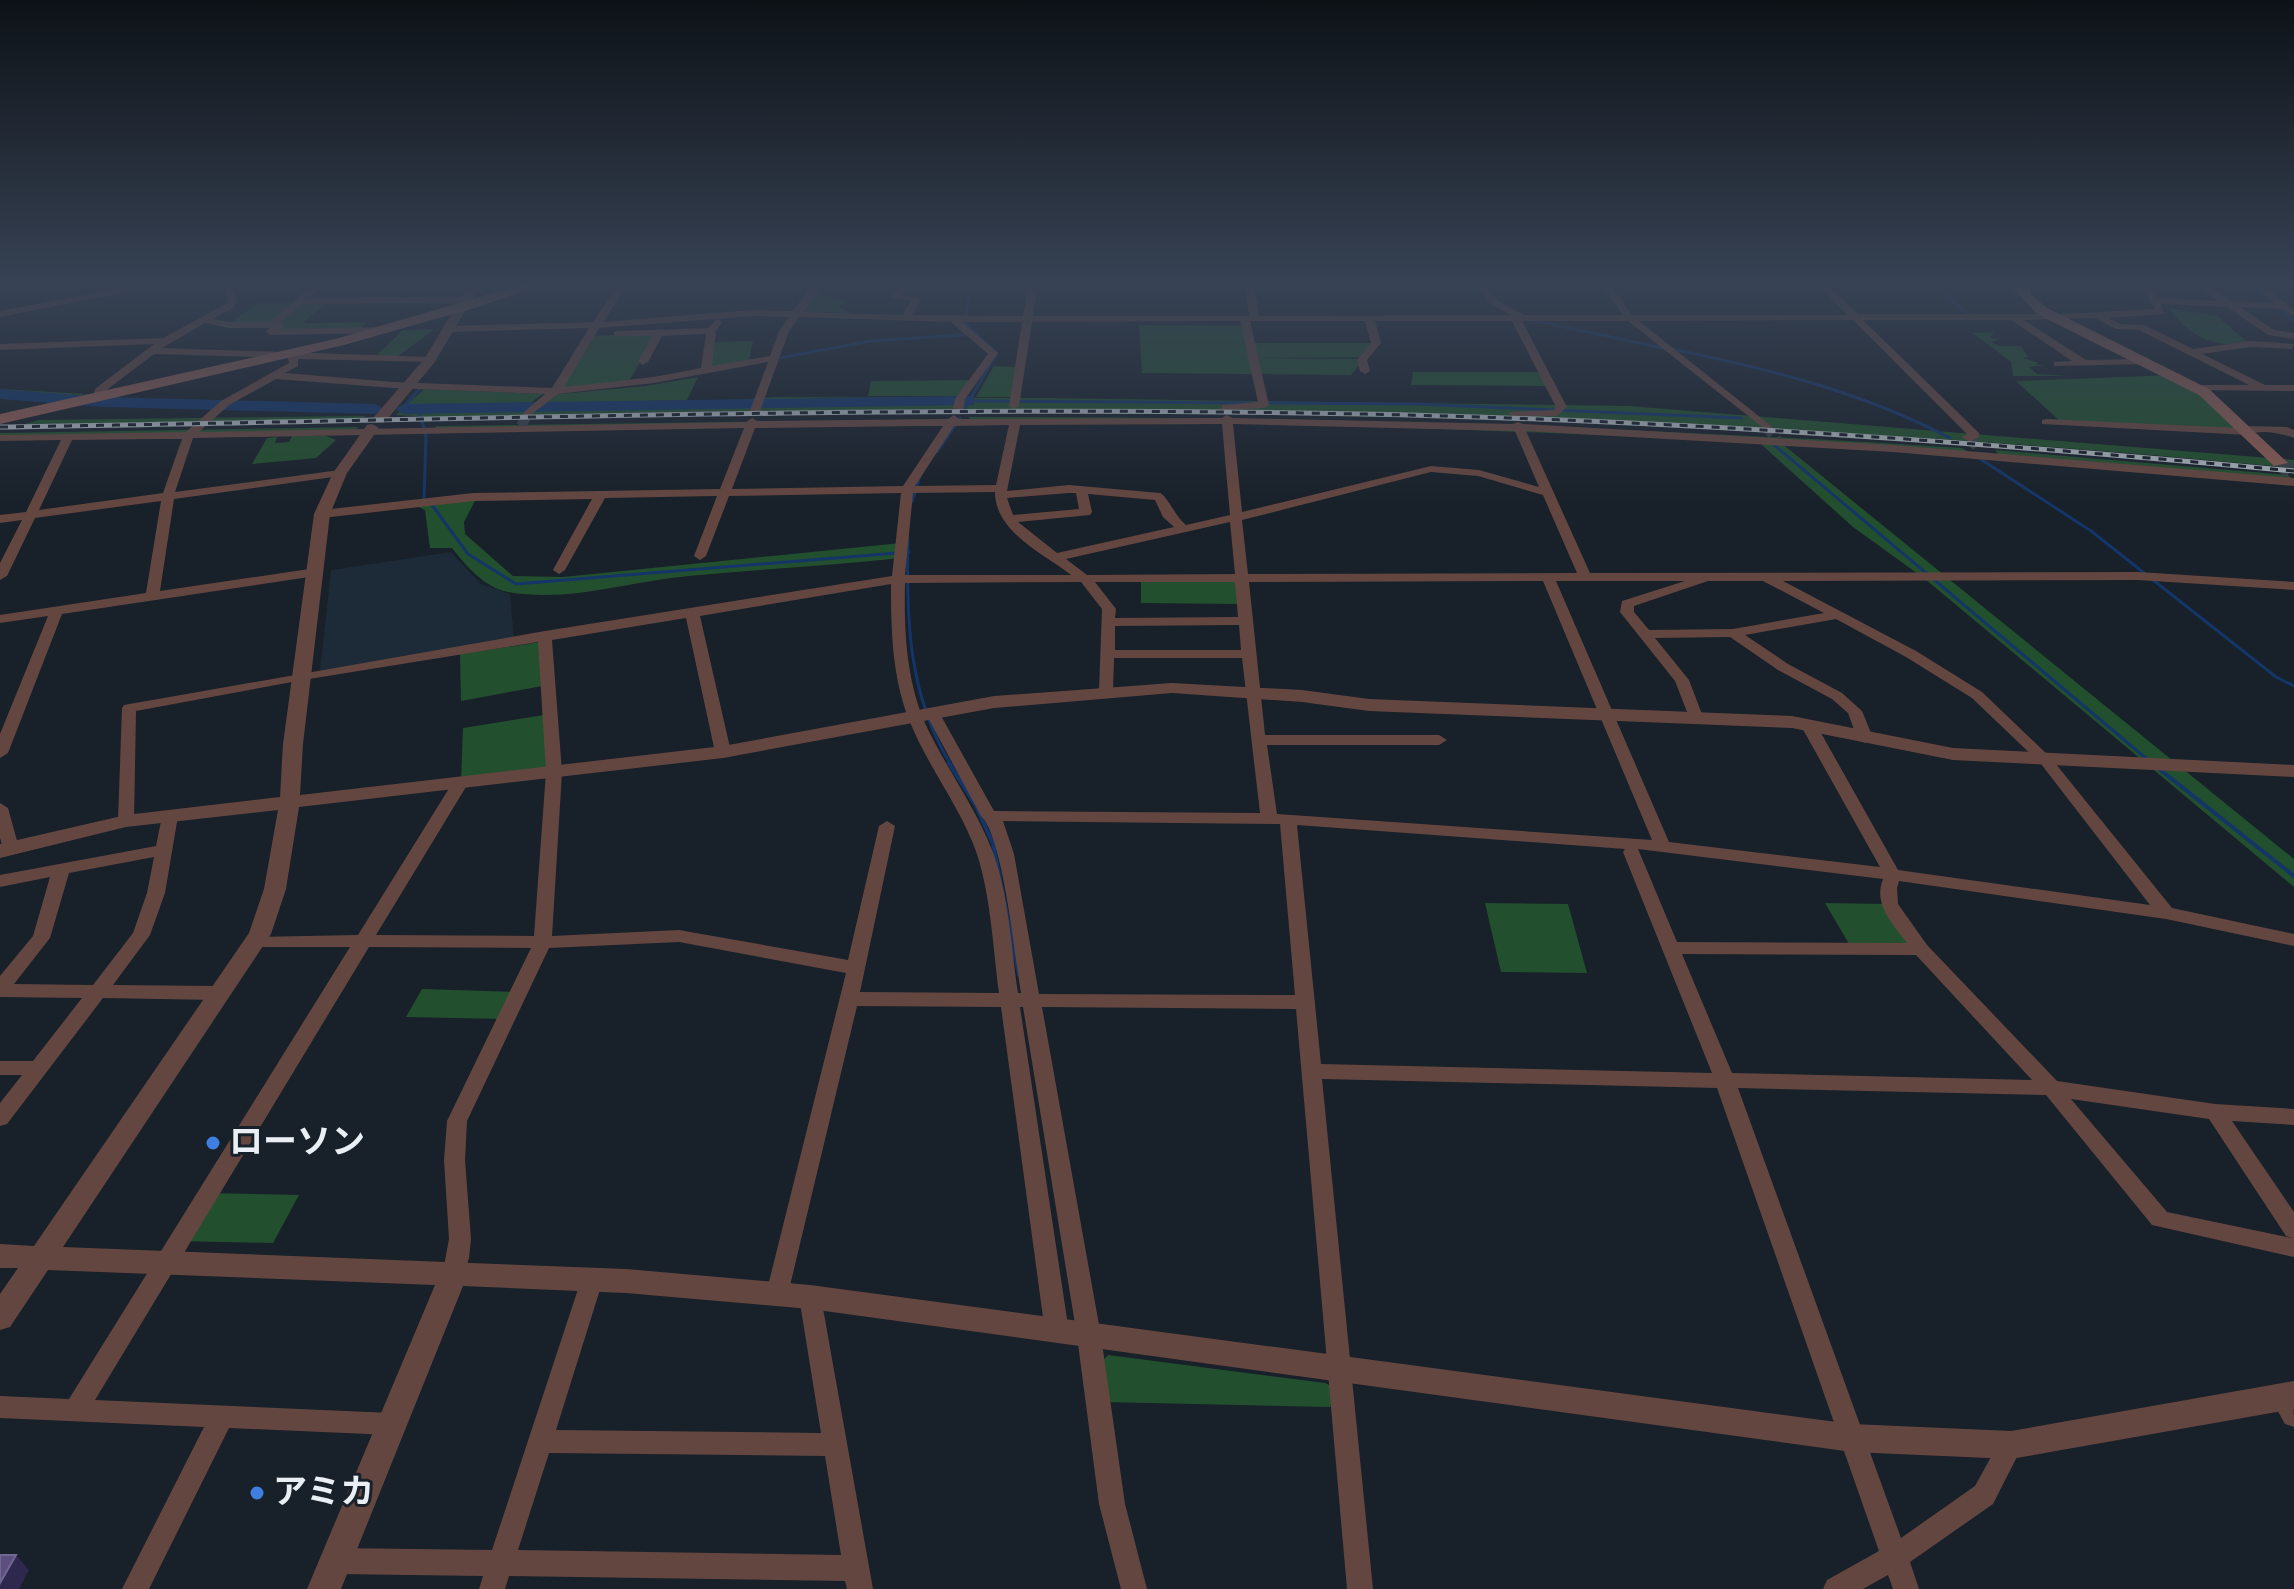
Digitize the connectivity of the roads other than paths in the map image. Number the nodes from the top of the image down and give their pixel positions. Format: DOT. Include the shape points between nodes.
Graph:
graph roads {
  1 [pos="142,357"];
  2 [pos="282,357"];
  3 [pos="292,357"];
  4 [pos="351,357"];
  5 [pos="432,357"];
  6 [pos="575,357"];
  7 [pos="646,357"];
  8 [pos="708,357"];
  9 [pos="990,357"];
  10 [pos="1022,357"];
  11 [pos="1256,357"];
  12 [pos="1364,357"];
  13 [pos="1538,357"];
  14 [pos="1679,357"];
  15 [pos="1896,357"];
  16 [pos="2074,357"];
  17 [pos="2135,357"];
  18 [pos="2200,357"];
  19 [pos="774,358"];
  20 [pos="430,360"];
  21 [pos="643,362"];
  22 [pos="2145,362"];
  23 [pos="2083,363"];
  24 [pos="2058,364"];
  25 [pos="706,371"];
  26 [pos="1365,371"];
  27 [pos="278,376"];
  28 [pos="410,384"];
  29 [pos="2261,387"];
  30 [pos="2197,388"];
  31 [pos="2294,388"];
  32 [pos="554,391"];
  33 [pos="98,398"];
  34 [pos="1014,406"];
  35 [pos="528,414"];
  36 [pos="1227,415"];
  37 [pos="954,417"];
  38 [pos="0,419"];
  39 [pos="752,419"];
  40 [pos="2046,422"];
  41 [pos="1015,423"];
  42 [pos="1517,423"];
  43 [pos="374,427"];
  44 [pos="1766,427"];
  45 [pos="2247,431"];
  46 [pos="2294,435"];
  47 [pos="188,436"];
  48 [pos="0,438"];
  49 [pos="68,438"];
  50 [pos="1970,439"];
  51 [pos="2280,463"];
  52 [pos="340,473"];
  53 [pos="2294,482"];
  54 [pos="907,489"];
  55 [pos="1081,490"];
  56 [pos="1001,491"];
  57 [pos="724,492"];
  58 [pos="1548,493"];
  59 [pos="601,494"];
  60 [pos="168,496"];
  61 [pos="322,514"];
  62 [pos="1238,514"];
  63 [pos="32,515"];
  64 [pos="0,519"];
  65 [pos="1009,519"];
  66 [pos="1182,528"];
  67 [pos="700,556"];
  68 [pos="1056,557"];
  69 [pos="559,570"];
  70 [pos="316,572"];
  71 [pos="0,576"];
  72 [pos="1548,577"];
  73 [pos="1585,577"];
  74 [pos="1707,577"];
  75 [pos="1084,578"];
  76 [pos="1243,578"];
  77 [pos="1767,578"];
  78 [pos="900,579"];
  79 [pos="2294,586"];
  80 [pos="153,594"];
  81 [pos="57,610"];
  82 [pos="692,612"];
  83 [pos="1837,615"];
  84 [pos="0,619"];
  85 [pos="1246,621"];
  86 [pos="1109,622"];
  87 [pos="1733,633"];
  88 [pos="1644,634"];
  89 [pos="545,635"];
  90 [pos="1108,654"];
  91 [pos="1249,654"];
  92 [pos="303,676"];
  93 [pos="1106,691"];
  94 [pos="1252,692"];
  95 [pos="1606,714"];
  96 [pos="924,716"];
  97 [pos="1696,717"];
  98 [pos="1809,726"];
  99 [pos="1865,738"];
  100 [pos="1258,740"];
  101 [pos="1439,740"];
  102 [pos="723,752"];
  103 [pos="0,753"];
  104 [pos="2046,761"];
  105 [pos="2294,771"];
  106 [pos="554,772"];
  107 [pos="461,782"];
  108 [pos="290,800"];
  109 [pos="0,808"];
  110 [pos="170,816"];
  111 [pos="993,816"];
  112 [pos="1269,818"];
  113 [pos="1288,819"];
  114 [pos="126,821"];
  115 [pos="887,826"];
  116 [pos="1663,846"];
  117 [pos="5,850"];
  118 [pos="164,850"];
  119 [pos="1631,852"];
  120 [pos="61,870"];
  121 [pos="1893,875"];
  122 [pos="0,881"];
  123 [pos="2166,913"];
  124 [pos="2294,940"];
  125 [pos="254,941"];
  126 [pos="360,942"];
  127 [pos="543,942"];
  128 [pos="1672,948"];
  129 [pos="1921,949"];
  130 [pos="855,968"];
  131 [pos="0,990"];
  132 [pos="96,991"];
  133 [pos="217,993"];
  134 [pos="849,999"];
  135 [pos="1008,1000"];
  136 [pos="1031,1000"];
  137 [pos="1306,1002"];
  138 [pos="0,1068"];
  139 [pos="38,1068"];
  140 [pos="1313,1071"];
  141 [pos="1725,1081"];
  142 [pos="2051,1088"];
  143 [pos="2215,1112"];
  144 [pos="2294,1117"];
  145 [pos="0,1118"];
  146 [pos="2294,1230"];
  147 [pos="2294,1248"];
  148 [pos="0,1256"];
  149 [pos="41,1257"];
  150 [pos="163,1263"];
  151 [pos="453,1277"];
  152 [pos="592,1280"];
  153 [pos="777,1294"];
  154 [pos="810,1297"];
  155 [pos="1,1316"];
  156 [pos="1057,1332"];
  157 [pos="1089,1336"];
  158 [pos="1341,1371"];
  159 [pos="2290,1403"];
  160 [pos="0,1407"];
  161 [pos="76,1410"];
  162 [pos="223,1415"];
  163 [pos="391,1424"];
  164 [pos="1852,1438"];
  165 [pos="540,1441"];
  166 [pos="835,1445"];
  167 [pos="2011,1445"];
  168 [pos="1895,1557"];
  169 [pos="500,1563"];
  170 [pos="330,1575"];
  171 [pos="858,1578"];
  172 [pos="135,1589"];
  173 [pos="492,1589"];
  174 [pos="1134,1589"];
  175 [pos="1360,1589"];
  176 [pos="1836,1589"];
  177 [pos="1906,1589"];
  1 -- 33 [label="street" via="99,391"];
  2 -- 33 [label="main road"];
  3 -- 27 [label="street" via="294,364"];
  4 -- 20 [label="street"];
  5 -- 20 [label="street"];
  6 -- 32 [label="street"];
  7 -- 21 [label="street"];
  8 -- 25 [label="street"];
  9 -- 37 [label="street" via="960,399"];
  10 -- 34 [label="street"];
  11 -- 36 [label="street" via="1264,405"];
  12 -- 26 [label="street"];
  13 -- 42 [label="street" via="1562,407"];
  14 -- 44 [label="street"];
  15 -- 50 [label="street" via="1975,435"];
  16 -- 23 [label="street"];
  17 -- 22 [label="main road"];
  18 -- 29 [label="street"];
  19 -- 25 [label="street"];
  19 -- 39 [label="street"];
  20 -- 28 [label="street"];
  22 -- 23 [label="street"];
  22 -- 30 [label="main road"];
  23 -- 24 [label="street"];
  25 -- 32 [label="street"];
  27 -- 28 [label="street"];
  27 -- 47 [label="street" via="225,403"];
  28 -- 32 [label="street"];
  28 -- 43 [label="street"];
  29 -- 30 [label="street"];
  29 -- 31 [label="street"];
  30 -- 45 [label="main road"];
  32 -- 35 [label="street"];
  33 -- 38 [label="main road"];
  36 -- 41 [label="street"];
  36 -- 42 [label="street"];
  36 -- 62 [label="street"];
  37 -- 39 [label="street"];
  37 -- 41 [label="street"];
  37 -- 54 [label="street"];
  39 -- 43 [label="street" via="519,428"];
  39 -- 57 [label="street"];
  40 -- 45 [label="street"];
  41 -- 56 [label="street"];
  42 -- 53 [label="street" via="1982,452"];
  42 -- 58 [label="street"];
  43 -- 47 [label="street"];
  43 -- 52 [label="street"];
  45 -- 46 [label="street" via="2287,430"];
  45 -- 51 [label="main road"];
  47 -- 49 [label="street"];
  47 -- 60 [label="street"];
  48 -- 49 [label="street"];
  49 -- 63 [label="street"];
  52 -- 60 [label="street"];
  52 -- 61 [label="street"];
  54 -- 56 [label="street"];
  54 -- 57 [label="street"];
  54 -- 78 [label="street"];
  55 -- 56 [label="street"];
  55 -- 65 [label="street" via="1086,512"];
  55 -- 66 [label="street" via="1160,497 1169,517"];
  56 -- 65 [label="street"];
  57 -- 59 [label="street"];
  57 -- 67 [label="street"];
  58 -- 62 [label="street" via="1479,473 1431,469"];
  58 -- 73 [label="street"];
  59 -- 61 [label="street" via="426,500"];
  59 -- 69 [label="street"];
  60 -- 63 [label="street"];
  60 -- 80 [label="street"];
  61 -- 70 [label="street"];
  62 -- 66 [label="street"];
  62 -- 76 [label="street"];
  63 -- 64 [label="street"];
  63 -- 71 [label="street"];
  65 -- 68 [label="street"];
  66 -- 68 [label="street"];
  68 -- 75 [label="street"];
  70 -- 80 [label="street"];
  70 -- 92 [label="street"];
  72 -- 73 [label="street"];
  72 -- 76 [label="street"];
  72 -- 95 [label="street"];
  73 -- 74 [label="street"];
  74 -- 77 [label="street"];
  74 -- 88 [label="street" via="1627,604"];
  75 -- 76 [label="street"];
  75 -- 78 [label="street"];
  75 -- 86 [label="street" via="1109,609"];
  76 -- 85 [label="street"];
  77 -- 79 [label="street" via="2138,576"];
  77 -- 83 [label="street"];
  78 -- 82 [label="street"];
  78 -- 96 [label="street" via="899,641"];
  80 -- 81 [label="street"];
  81 -- 84 [label="street"];
  81 -- 103 [label="street"];
  82 -- 89 [label="street"];
  82 -- 102 [label="street"];
  83 -- 87 [label="street"];
  83 -- 104 [label="street" via="1977,695"];
  85 -- 86 [label="street"];
  85 -- 91 [label="street"];
  86 -- 90 [label="street"];
  87 -- 88 [label="street"];
  87 -- 99 [label="street" via="1837,696 1855,711"];
  88 -- 97 [label="street" via="1682,680"];
  89 -- 92 [label="street"];
  89 -- 106 [label="street"];
  90 -- 91 [label="street"];
  90 -- 93 [label="street"];
  91 -- 94 [label="street"];
  92 -- 108 [label="street"];
  92 -- 114 [label="street" via="129,708"];
  93 -- 94 [label="street"];
  93 -- 96 [label="street" via="994,702"];
  94 -- 95 [label="street" via="1369,705"];
  94 -- 100 [label="street"];
  95 -- 97 [label="street"];
  95 -- 116 [label="street"];
  96 -- 102 [label="street"];
  96 -- 111 [label="street"];
  96 -- 135 [label="street" via="986,855"];
  97 -- 98 [label="street"];
  98 -- 99 [label="street"];
  98 -- 121 [label="street"];
  99 -- 104 [label="street" via="1953,754"];
  100 -- 101 [label="street"];
  100 -- 112 [label="street"];
  102 -- 106 [label="street"];
  104 -- 105 [label="street"];
  104 -- 123 [label="street"];
  106 -- 107 [label="street"];
  106 -- 127 [label="street"];
  107 -- 108 [label="street"];
  107 -- 126 [label="street"];
  108 -- 110 [label="street"];
  108 -- 125 [label="street" via="275,889"];
  109 -- 117 [label="street"];
  110 -- 114 [label="street"];
  110 -- 118 [label="street"];
  111 -- 112 [label="street"];
  111 -- 136 [label="street" via="1006,854"];
  112 -- 113 [label="street"];
  113 -- 116 [label="street"];
  113 -- 137 [label="street"];
  114 -- 117 [label="street"];
  115 -- 130 [label="street"];
  116 -- 121 [label="street"];
  118 -- 120 [label="street"];
  118 -- 132 [label="street" via="141,935"];
  119 -- 128 [label="street"];
  120 -- 122 [label="street"];
  120 -- 131 [label="street" via="41,938"];
  121 -- 123 [label="street"];
  121 -- 129 [label="street" via="1889,904"];
  123 -- 124 [label="street"];
  125 -- 126 [label="street"];
  125 -- 133 [label="street"];
  126 -- 127 [label="street"];
  126 -- 150 [label="street"];
  127 -- 130 [label="street" via="679,936"];
  127 -- 151 [label="street" via="457,1121 452,1144 461,1256"];
  128 -- 129 [label="street"];
  128 -- 141 [label="street"];
  129 -- 142 [label="street"];
  130 -- 134 [label="street"];
  131 -- 132 [label="street"];
  132 -- 133 [label="street"];
  132 -- 139 [label="street"];
  133 -- 149 [label="street"];
  134 -- 135 [label="street"];
  134 -- 153 [label="street"];
  135 -- 136 [label="street"];
  135 -- 156 [label="street"];
  136 -- 137 [label="street"];
  136 -- 157 [label="street"];
  137 -- 140 [label="street"];
  138 -- 139 [label="street"];
  139 -- 145 [label="street"];
  140 -- 141 [label="street"];
  140 -- 158 [label="street"];
  141 -- 142 [label="street"];
  141 -- 164 [label="street"];
  142 -- 143 [label="street"];
  142 -- 147 [label="street" via="2160,1219"];
  143 -- 144 [label="street"];
  143 -- 146 [label="street"];
  148 -- 149 [label="street"];
  149 -- 150 [label="street"];
  149 -- 155 [label="street"];
  150 -- 151 [label="street"];
  150 -- 161 [label="street"];
  151 -- 152 [label="street"];
  151 -- 163 [label="street"];
  152 -- 153 [label="street"];
  152 -- 165 [label="street"];
  153 -- 154 [label="street"];
  154 -- 156 [label="street"];
  154 -- 166 [label="street"];
  156 -- 157 [label="street"];
  157 -- 158 [label="street"];
  157 -- 174 [label="street" via="1112,1504"];
  158 -- 164 [label="street"];
  158 -- 175 [label="street"];
  159 -- 167 [label="street"];
  160 -- 161 [label="street"];
  161 -- 162 [label="street"];
  162 -- 163 [label="street"];
  162 -- 172 [label="street"];
  163 -- 170 [label="street"];
  164 -- 167 [label="street"];
  164 -- 168 [label="street"];
  165 -- 166 [label="street"];
  165 -- 169 [label="street"];
  166 -- 171 [label="street"];
  167 -- 168 [label="street" via="1984,1495"];
  168 -- 176 [label="street"];
  168 -- 177 [label="street"];
  169 -- 170 [label="street"];
  169 -- 171 [label="street"];
  169 -- 173 [label="street"];
}
